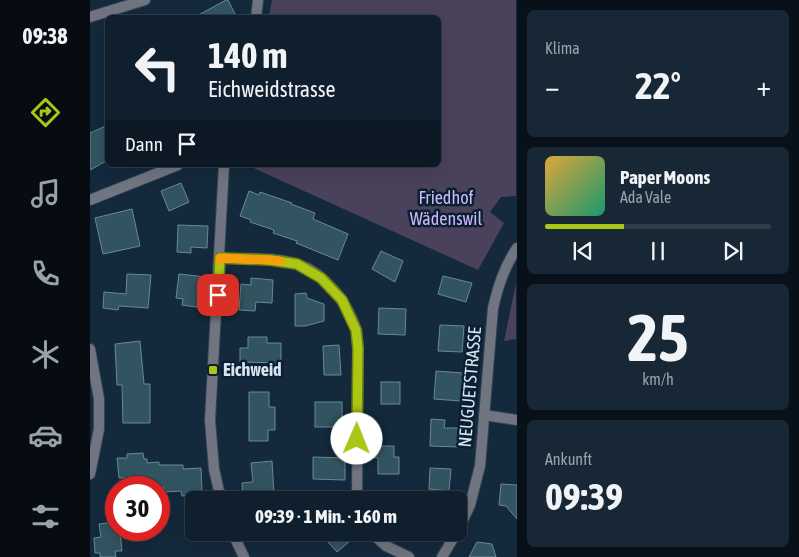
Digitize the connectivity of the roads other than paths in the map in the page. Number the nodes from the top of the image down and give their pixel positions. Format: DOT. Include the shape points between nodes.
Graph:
graph roads {
  1 [pos="145,0"];
  2 [pos="258,0"];
  3 [pos="256,15"];
  4 [pos="90,17"];
  5 [pos="173,167"];
  6 [pos="224,167"];
  7 [pos="90,200"];
  8 [pos="516,248"];
  9 [pos="220,258"];
  10 [pos="90,349"];
  11 [pos="484,416"];
  12 [pos="516,420"];
  13 [pos="90,474"];
  14 [pos="219,491"];
  15 [pos="357,491"];
  16 [pos="467,512"];
  17 [pos="236,541"];
  18 [pos="381,541"];
  19 [pos="452,541"];
  20 [pos="244,557"];
  21 [pos="410,557"];
  22 [pos="442,557"];
  1 -- 4 [label="street"];
  2 -- 3 [label="street"];
  5 -- 7 [label="street"];
  6 -- 9 [label="street"];
  8 -- 11 [label="street, NEUGUETSTRASSE" via="498,284 493,308"];
  9 -- 14 [label="street" via="210,433"];
  9 -- 15 [label="street" via="297,264 321,278 342,300 356,330 358,348"];
  10 -- 13 [label="street" via="99,400 98,429"];
  11 -- 12 [label="street"];
  11 -- 16 [label="street, NEUGUETSTRASSE" via="480,466"];
  17 -- 20 [label="street"];
  18 -- 21 [label="street"];
  19 -- 22 [label="street"];
}
